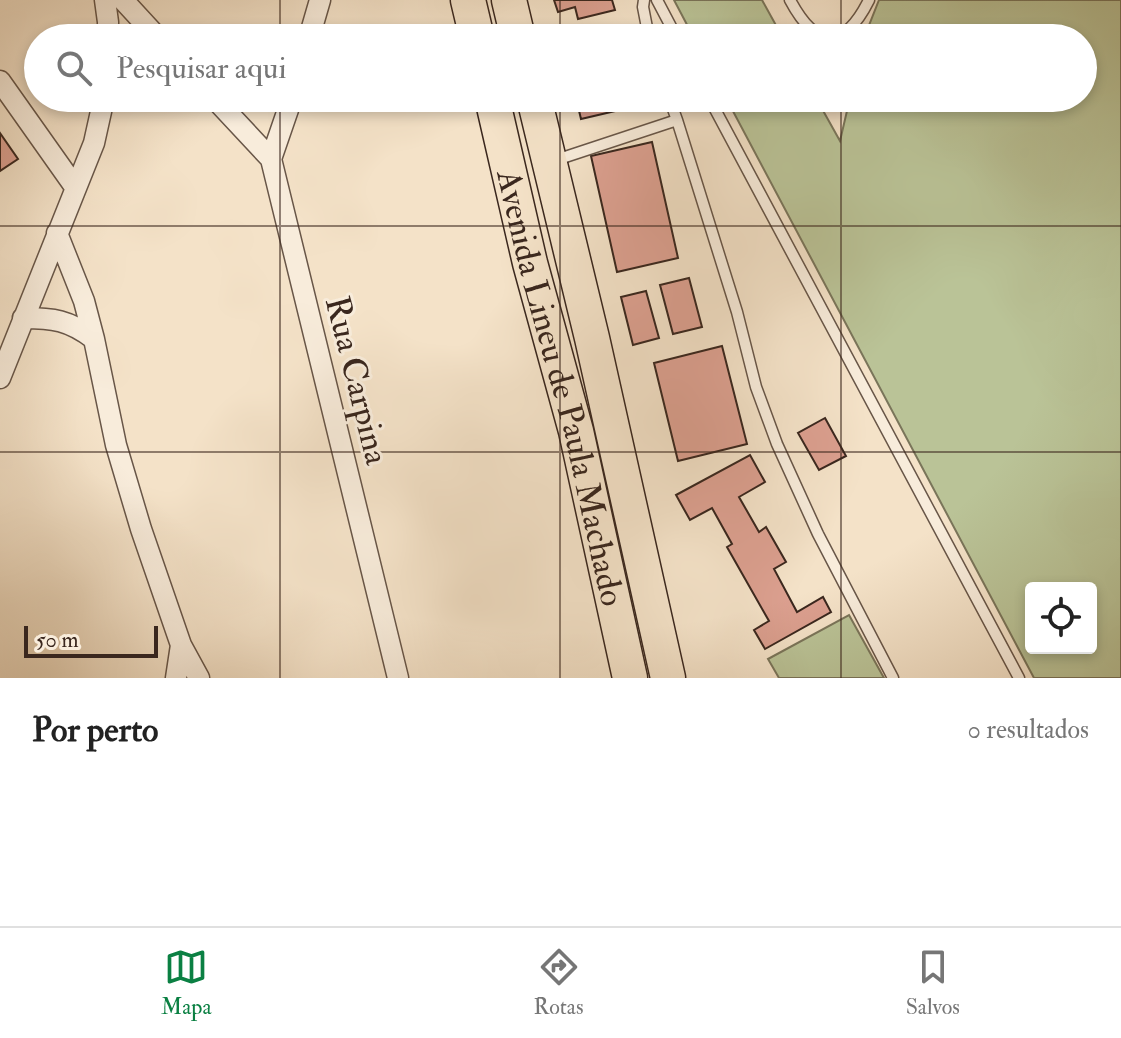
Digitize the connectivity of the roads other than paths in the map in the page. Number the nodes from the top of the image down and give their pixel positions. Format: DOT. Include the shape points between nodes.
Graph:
graph roads {
  1 [pos="105,0"];
  2 [pos="123,0"];
  3 [pos="320,0"];
  4 [pos="468,0"];
  5 [pos="509,0"];
  6 [pos="644,0"];
  7 [pos="657,0"];
  8 [pos="790,0"];
  9 [pos="869,0"];
  10 [pos="108,24"];
  11 [pos="145,24"];
  12 [pos="313,24"];
  13 [pos="474,24"];
  14 [pos="515,24"];
  15 [pos="646,24"];
  16 [pos="670,24"];
  17 [pos="807,24"];
  18 [pos="854,24"];
  19 [pos="0,81"];
  20 [pos="101,112"];
  21 [pos="227,112"];
  22 [pos="287,112"];
  23 [pos="496,112"];
  24 [pos="538,112"];
  25 [pos="674,112"];
  26 [pos="716,112"];
  27 [pos="677,120"];
  28 [pos="503,140"];
  29 [pos="271,159"];
  30 [pos="550,162"];
  31 [pos="75,187"];
  32 [pos="518,211"];
  33 [pos="57,233"];
  34 [pos="572,254"];
  35 [pos="23,318"];
  36 [pos="94,339"];
  37 [pos="0,378"];
  38 [pos="181,645"];
  39 [pos="176,678"];
  40 [pos="199,678"];
  41 [pos="398,678"];
  42 [pos="630,678"];
  43 [pos="668,678"];
  44 [pos="893,678"];
  45 [pos="1019,678"];
  1 -- 10 [label="street"];
  2 -- 11 [label="street"];
  3 -- 12 [label="street"];
  4 -- 13 [label="highway"];
  5 -- 14 [label="highway"];
  6 -- 15 [label="lane"];
  7 -- 16 [label="lane"];
  8 -- 17 [label="lane"];
  9 -- 18 [label="lane"];
  19 -- 31 [label="street"];
  20 -- 31 [label="street"];
  21 -- 29 [label="street"];
  22 -- 29 [label="street"];
  23 -- 28 [label="highway, Avenida Lineu de Paula Machado"];
  24 -- 30 [label="highway, Avenida Lineu de Paula Machado"];
  25 -- 27 [label="lane"];
  26 -- 45 [label="lane"];
  27 -- 30 [label="lane"];
  27 -- 44 [label="lane" via="777,444"];
  28 -- 30 [label="highway" via="521,164"];
  28 -- 32 [label="highway, Avenida Lineu de Paula Machado"];
  29 -- 41 [label="street, Rua Carpina"];
  30 -- 34 [label="highway, Avenida Lineu de Paula Machado"];
  31 -- 33 [label="street"];
  32 -- 34 [label="highway" via="539,206 555,212"];
  32 -- 42 [label="highway, Avenida Lineu de Paula Machado" via="576,431"];
  33 -- 35 [label="street"];
  33 -- 36 [label="street"];
  34 -- 43 [label="highway, Avenida Lineu de Paula Machado"];
  35 -- 36 [label="street" via="60,320"];
  35 -- 37 [label="street"];
  36 -- 38 [label="street" via="116,445"];
  38 -- 39 [label="street"];
  38 -- 40 [label="street"];
}
